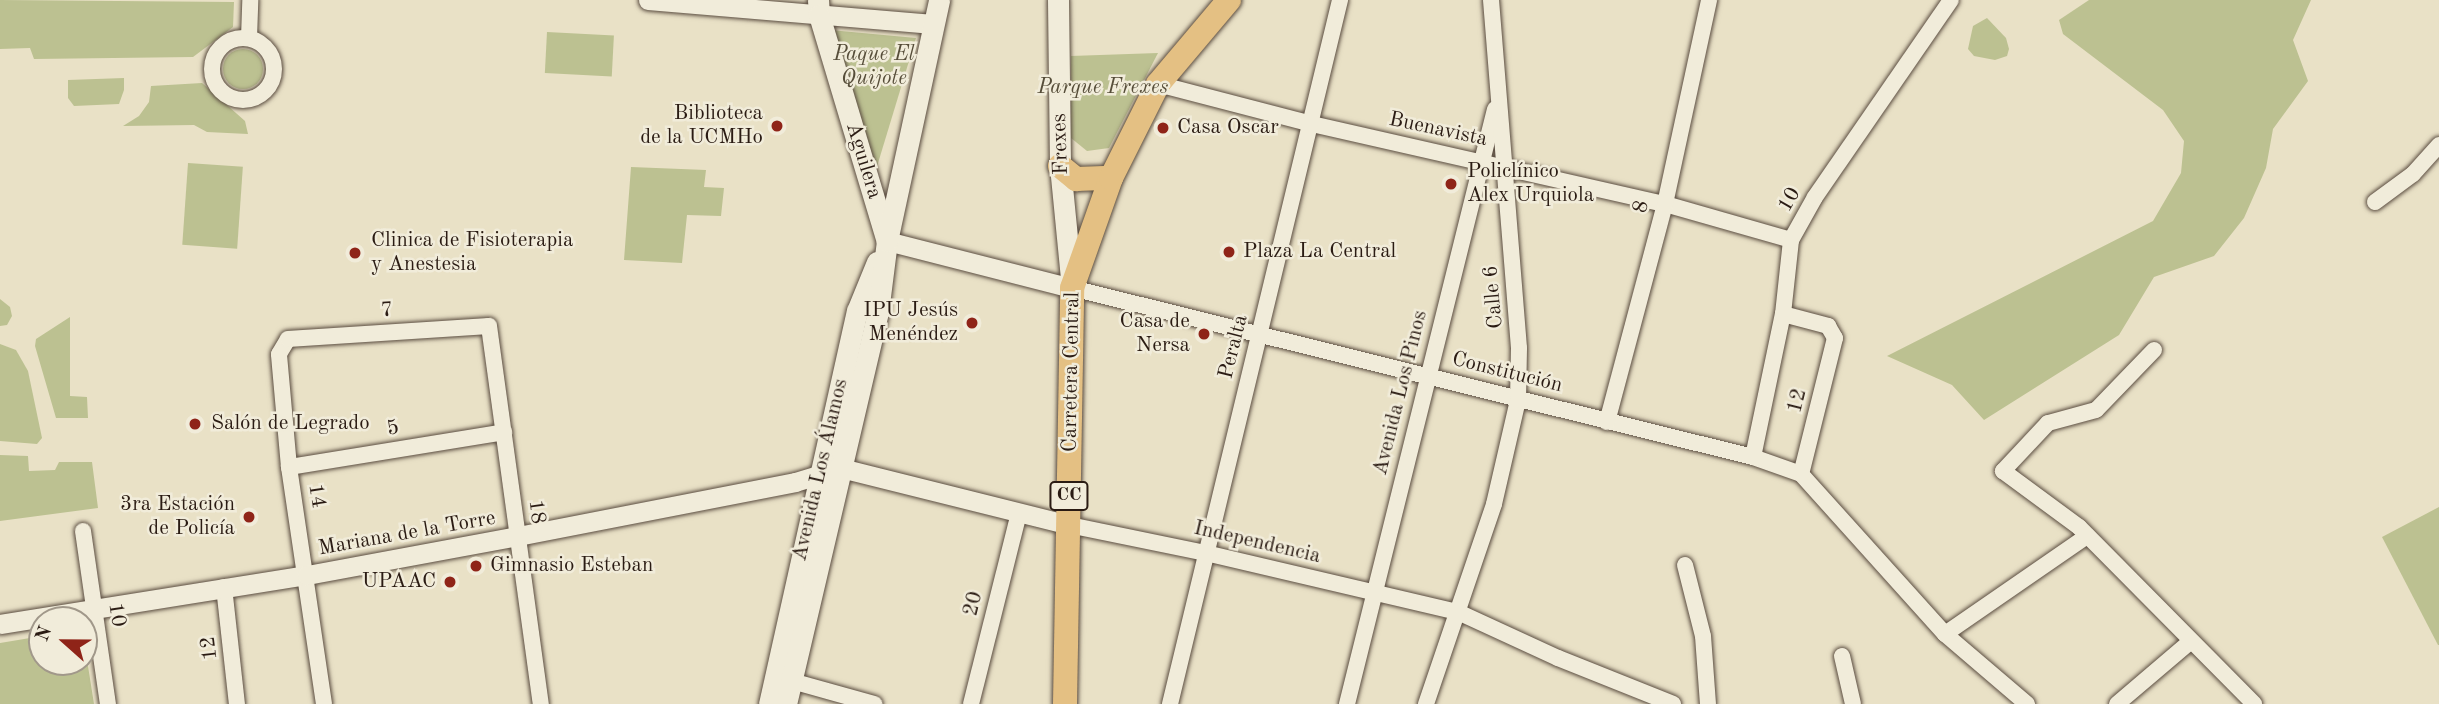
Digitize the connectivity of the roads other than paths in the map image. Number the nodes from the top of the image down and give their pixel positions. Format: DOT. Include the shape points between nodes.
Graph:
graph roads {
  1 [pos="250,0"];
  2 [pos="648,0"];
  3 [pos="938,0"];
  4 [pos="1058,0"];
  5 [pos="1229,0"];
  6 [pos="1340,0"];
  7 [pos="1491,0"];
  8 [pos="1709,0"];
  9 [pos="1951,0"];
  10 [pos="818,7"];
  11 [pos="933,24"];
  12 [pos="249,38"];
  13 [pos="1157,84"];
  14 [pos="1499,93"];
  15 [pos="1311,124"];
  16 [pos="2439,145"];
  17 [pos="1482,161"];
  18 [pos="1060,166"];
  19 [pos="1504,166"];
  20 [pos="1111,178"];
  21 [pos="2375,202"];
  22 [pos="1665,204"];
  23 [pos="1791,240"];
  24 [pos="887,241"];
  25 [pos="1072,288"];
  26 [pos="1783,314"];
  27 [pos="489,326"];
  28 [pos="1259,334"];
  29 [pos="288,339"];
  30 [pos="2154,350"];
  31 [pos="1427,377"];
  32 [pos="1518,400"];
  33 [pos="1606,422"];
  34 [pos="504,432"];
  35 [pos="1753,457"];
  36 [pos="289,467"];
  37 [pos="841,468"];
  38 [pos="819,474"];
  39 [pos="1801,474"];
  40 [pos="1018,513"];
  41 [pos="1069,525"];
  42 [pos="83,531"];
  43 [pos="518,536"];
  44 [pos="2087,536"];
  45 [pos="1206,552"];
  46 [pos="1685,565"];
  47 [pos="307,575"];
  48 [pos="224,587"];
  49 [pos="1373,594"];
  50 [pos="93,606"];
  51 [pos="98,608"];
  52 [pos="1458,612"];
  53 [pos="28,619"];
  54 [pos="0,624"];
  55 [pos="1945,634"];
  56 [pos="98,641"];
  57 [pos="2191,641"];
  58 [pos="1842,656"];
  59 [pos="783,679"];
  60 [pos="108,704"];
  61 [pos="237,704"];
  62 [pos="324,704"];
  63 [pos="541,704"];
  64 [pos="769,704"];
  65 [pos="786,704"];
  66 [pos="874,704"];
  67 [pos="971,704"];
  68 [pos="1065,704"];
  69 [pos="1170,704"];
  70 [pos="1347,704"];
  71 [pos="1426,704"];
  72 [pos="1673,704"];
  73 [pos="1708,704"];
  74 [pos="1853,704"];
  75 [pos="2027,704"];
  76 [pos="2117,704"];
  77 [pos="2255,704"];
  1 -- 12 [label="street"];
  2 -- 10 [label="street"];
  3 -- 11 [label="main road, Avenida Los Álamos"];
  4 -- 18 [label="main road, Frexes"];
  5 -- 13 [label="main road, Carretera Central / CC"];
  6 -- 15 [label="street, Peralta"];
  7 -- 14 [label="street, Calle 6"];
  8 -- 22 [label="street, 8"];
  9 -- 23 [label="street, 10" via="1815,197"];
  10 -- 11 [label="street"];
  10 -- 24 [label="main road, Aguilera"];
  11 -- 24 [label="main road, Avenida Los Álamos"];
  13 -- 15 [label="street, Buenavista"];
  13 -- 20 [label="main road, Carretera Central / CC"];
  14 -- 17 [label="street, Avenida Los Pinos"];
  14 -- 19 [label="street, Calle 6"];
  15 -- 17 [label="street, Buenavista"];
  15 -- 28 [label="street, Peralta"];
  16 -- 21 [label="street" via="2413,174"];
  17 -- 19 [label="street, Buenavista"];
  17 -- 31 [label="street, Avenida Los Pinos"];
  18 -- 20 [label="main road" via="1076,179"];
  18 -- 25 [label="main road, Frexes"];
  19 -- 22 [label="street, Buenavista"];
  19 -- 32 [label="street, Calle 6" via="1519,348"];
  20 -- 25 [label="main road, Carretera Central / CC"];
  22 -- 23 [label="street, Buenavista"];
  22 -- 33 [label="street, 8"];
  23 -- 26 [label="street, 10"];
  24 -- 25 [label="street, Constitución"];
  24 -- 37 [label="main road, Avenida Los Álamos" via="878,312"];
  24 -- 38 [label="main road, Avenida Los Álamos" via="856,311"];
  25 -- 28 [label="street, Constitución"];
  25 -- 41 [label="main road, Carretera Central / CC"];
  26 -- 35 [label="street, 10"];
  26 -- 39 [label="street, 12" via="1828,326 1835,338"];
  27 -- 29 [label="street, 7"];
  27 -- 34 [label="street, 18"];
  28 -- 31 [label="street, Constitución"];
  28 -- 45 [label="street, Peralta"];
  29 -- 36 [label="street, 14" via="279,354"];
  30 -- 44 [label="street" via="2096,410 2048,423 2003,471"];
  31 -- 32 [label="street, Constitución"];
  31 -- 49 [label="street, Avenida Los Pinos"];
  32 -- 33 [label="street, Constitución"];
  32 -- 52 [label="street, Calle 6" via="1493,504"];
  33 -- 35 [label="street, Constitución"];
  34 -- 36 [label="street, 5"];
  34 -- 43 [label="street, 18"];
  35 -- 39 [label="street, Constitución"];
  36 -- 47 [label="street, 14"];
  37 -- 38 [label="street, Independencia"];
  37 -- 40 [label="street, Independencia"];
  37 -- 59 [label="main road, Avenida Los Álamos"];
  38 -- 43 [label="street, Mariana de la Torre"];
  38 -- 59 [label="main road, Avenida Los Álamos"];
  39 -- 55 [label="street, Constitución"];
  40 -- 41 [label="street, Independencia"];
  40 -- 67 [label="street, 20"];
  41 -- 45 [label="street, Independencia"];
  41 -- 68 [label="main road, Carretera Central / CC"];
  42 -- 50 [label="street, 10"];
  43 -- 47 [label="street, Mariana de la Torre"];
  43 -- 63 [label="street, 18"];
  44 -- 55 [label="street"];
  44 -- 57 [label="street"];
  45 -- 49 [label="street, Independencia"];
  45 -- 69 [label="street, Peralta"];
  46 -- 73 [label="street" via="1705,648"];
  47 -- 48 [label="street, Mariana de la Torre"];
  47 -- 62 [label="street, 14"];
  48 -- 51 [label="street, Mariana de la Torre"];
  48 -- 61 [label="street, 12"];
  49 -- 52 [label="street, Independencia"];
  49 -- 70 [label="street, Avenida Los Pinos"];
  52 -- 71 [label="street, Calle 6"];
  52 -- 72 [label="street, Independencia"];
  53 -- 54 [label="street, Mariana de la Torre"];
  55 -- 75 [label="street, Constitución"];
  56 -- 60 [label="street, 10"];
  57 -- 76 [label="street"];
  57 -- 77 [label="street"];
  58 -- 74 [label="street"];
  59 -- 64 [label="main road, Avenida Los Álamos"];
  59 -- 65 [label="main road, Avenida Los Álamos"];
  59 -- 66 [label="street"];
}
